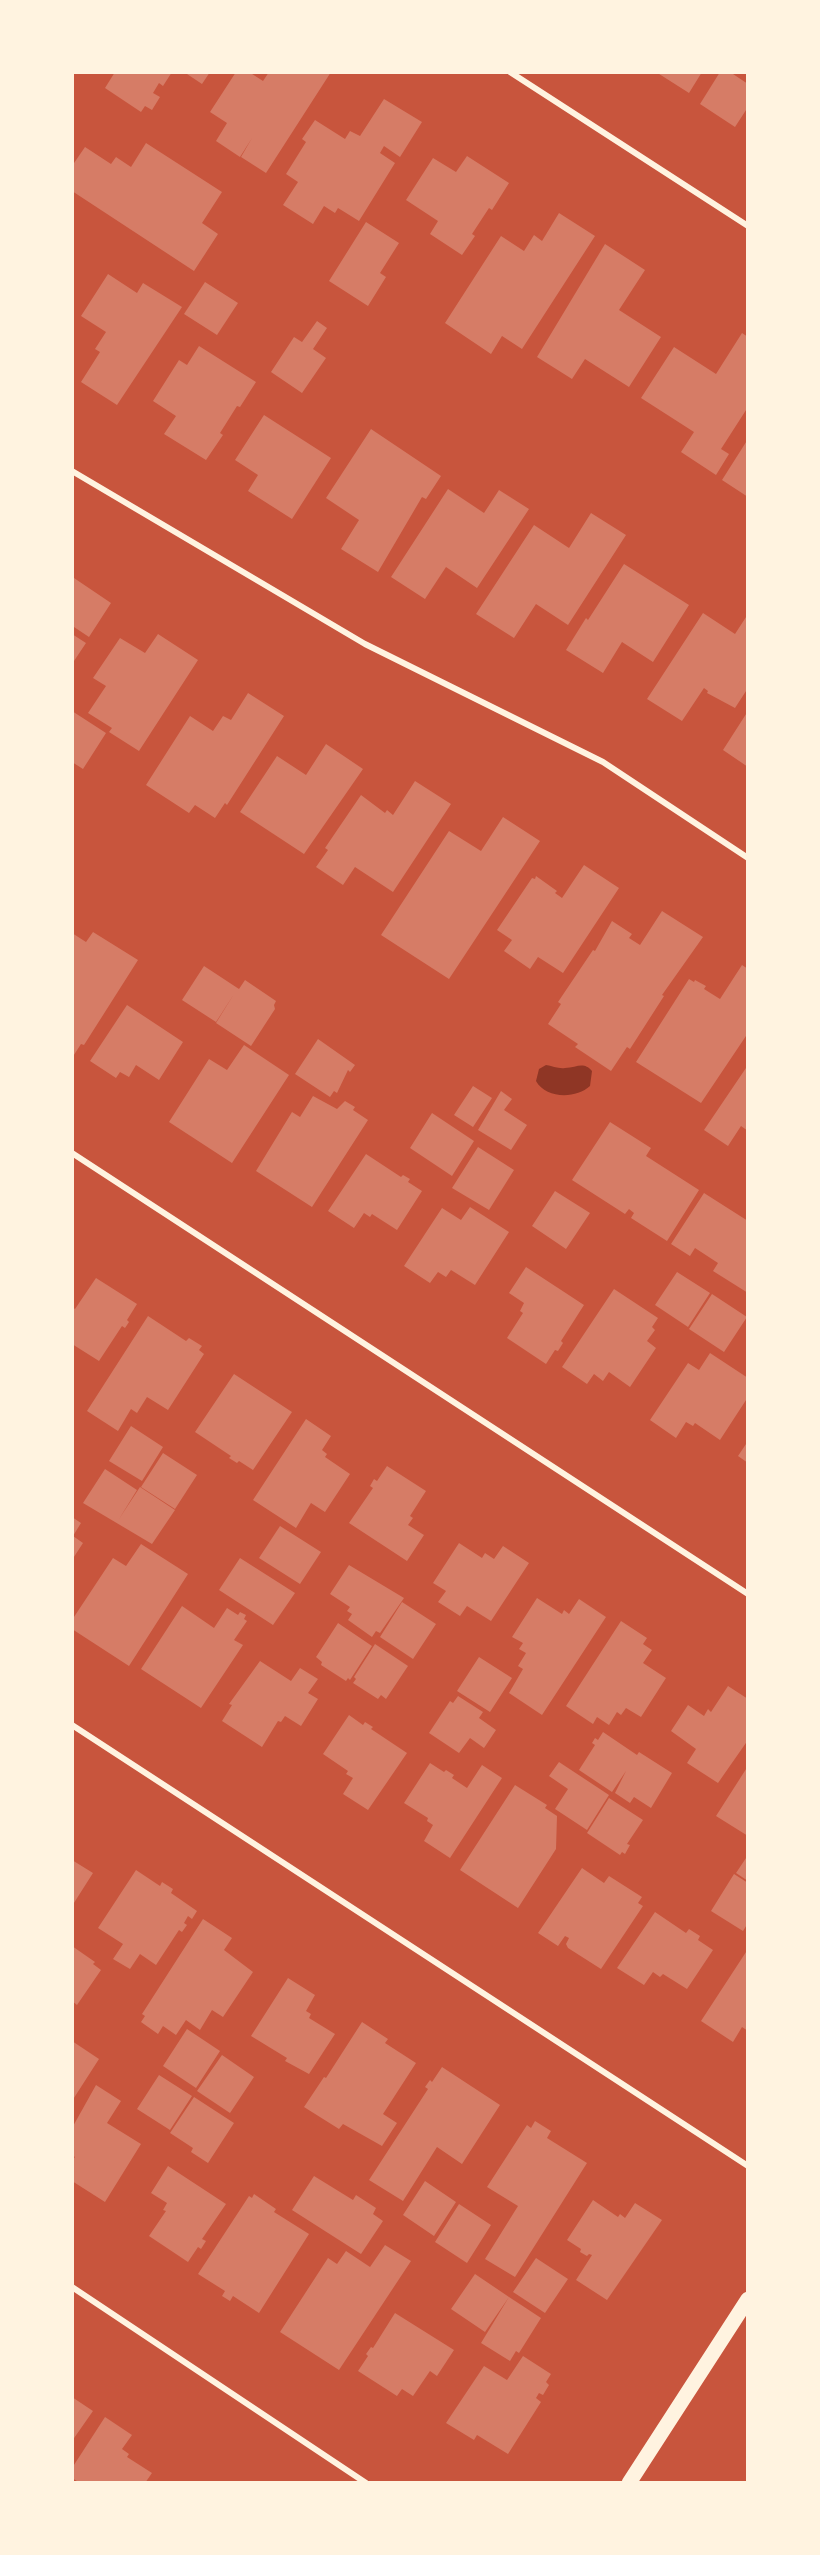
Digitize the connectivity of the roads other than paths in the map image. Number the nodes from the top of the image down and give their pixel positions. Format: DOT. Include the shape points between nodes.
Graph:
graph roads {
  1 [pos="510,72"];
  2 [pos="748,226"];
  3 [pos="72,471"];
  4 [pos="748,858"];
  5 [pos="72,1153"];
  6 [pos="748,1594"];
  7 [pos="72,1725"];
  8 [pos="748,2166"];
  9 [pos="72,2287"];
  10 [pos="748,2299"];
  11 [pos="366,2483"];
  12 [pos="629,2483"];
  1 -- 2 [label="street"];
  3 -- 4 [label="street" via="365,644 603,762"];
  5 -- 6 [label="street"];
  7 -- 8 [label="street"];
  9 -- 11 [label="street"];
  10 -- 12 [label="main road"];
}
